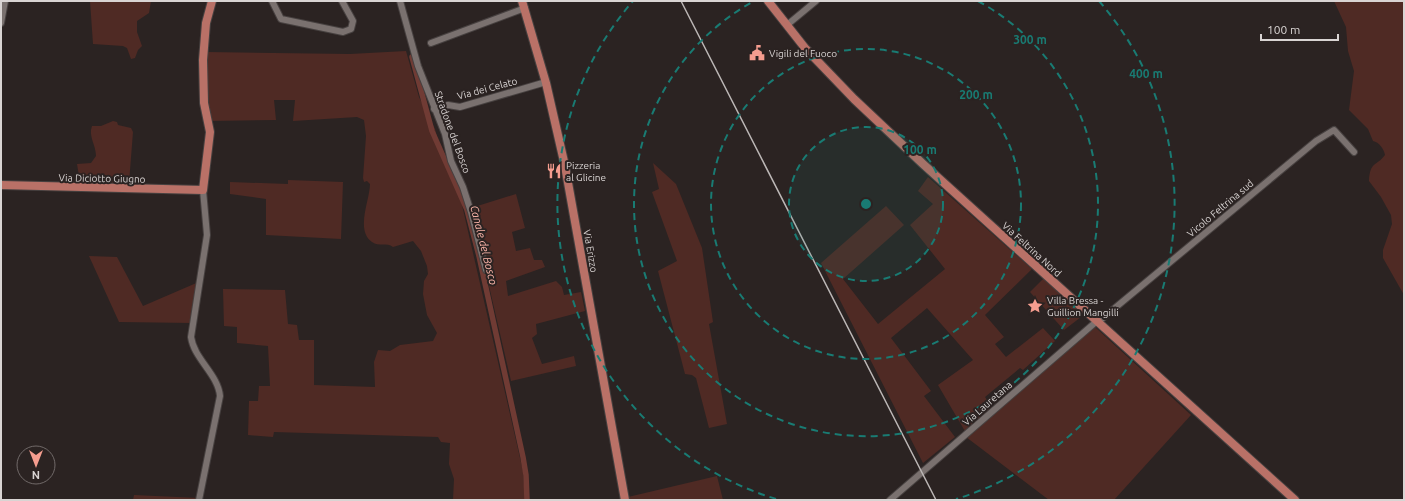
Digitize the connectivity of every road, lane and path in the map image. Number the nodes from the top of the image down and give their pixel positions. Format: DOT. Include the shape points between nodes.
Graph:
graph roads {
  1 [pos="5,1"];
  2 [pos="212,1"];
  3 [pos="272,1"];
  4 [pos="342,1"];
  5 [pos="400,1"];
  6 [pos="768,1"];
  7 [pos="816,1"];
  8 [pos="523,5"];
  9 [pos="1,23"];
  10 [pos="787,25"];
  11 [pos="431,43"];
  12 [pos="546,82"];
  13 [pos="434,109"];
  14 [pos="1354,152"];
  15 [pos="1,185"];
  16 [pos="203,190"];
  17 [pos="486,270"];
  18 [pos="1098,322"];
  19 [pos="199,500"];
  20 [pos="625,500"];
  21 [pos="890,500"];
  22 [pos="1295,500"];
  1 -- 9 [label="street"];
  2 -- 16 [label="main road" via="206,23 203,54 204,102 210,132"];
  3 -- 4 [label="street" via="281,19 343,32 351,29 353,21"];
  5 -- 13 [label="street, Stradone del Bosco" via="418,66"];
  6 -- 10 [label="main road, Via Feltrina Nord"];
  7 -- 10 [label="street"];
  8 -- 11 [label="street, Via Erizzo"];
  8 -- 12 [label="main road, Via Erizzo"];
  10 -- 18 [label="main road, Via Feltrina Nord" via="805,48 854,99"];
  12 -- 13 [label="street, Via dei Celato" via="460,107 448,105"];
  12 -- 20 [label="main road, Via Erizzo" via="566,174"];
  13 -- 17 [label="street, Stradone del Bosco" via="471,212"];
  14 -- 18 [label="street, Vicolo Feltrina sud" via="1334,130 1316,141"];
  15 -- 16 [label="main road, Via Diciotto Giugno"];
  16 -- 19 [label="street" via="207,235 191,337 196,353 219,388 220,396"];
  18 -- 21 [label="street, Via Lauretana"];
  18 -- 22 [label="main road, Via Feltrina Nord"];
}
